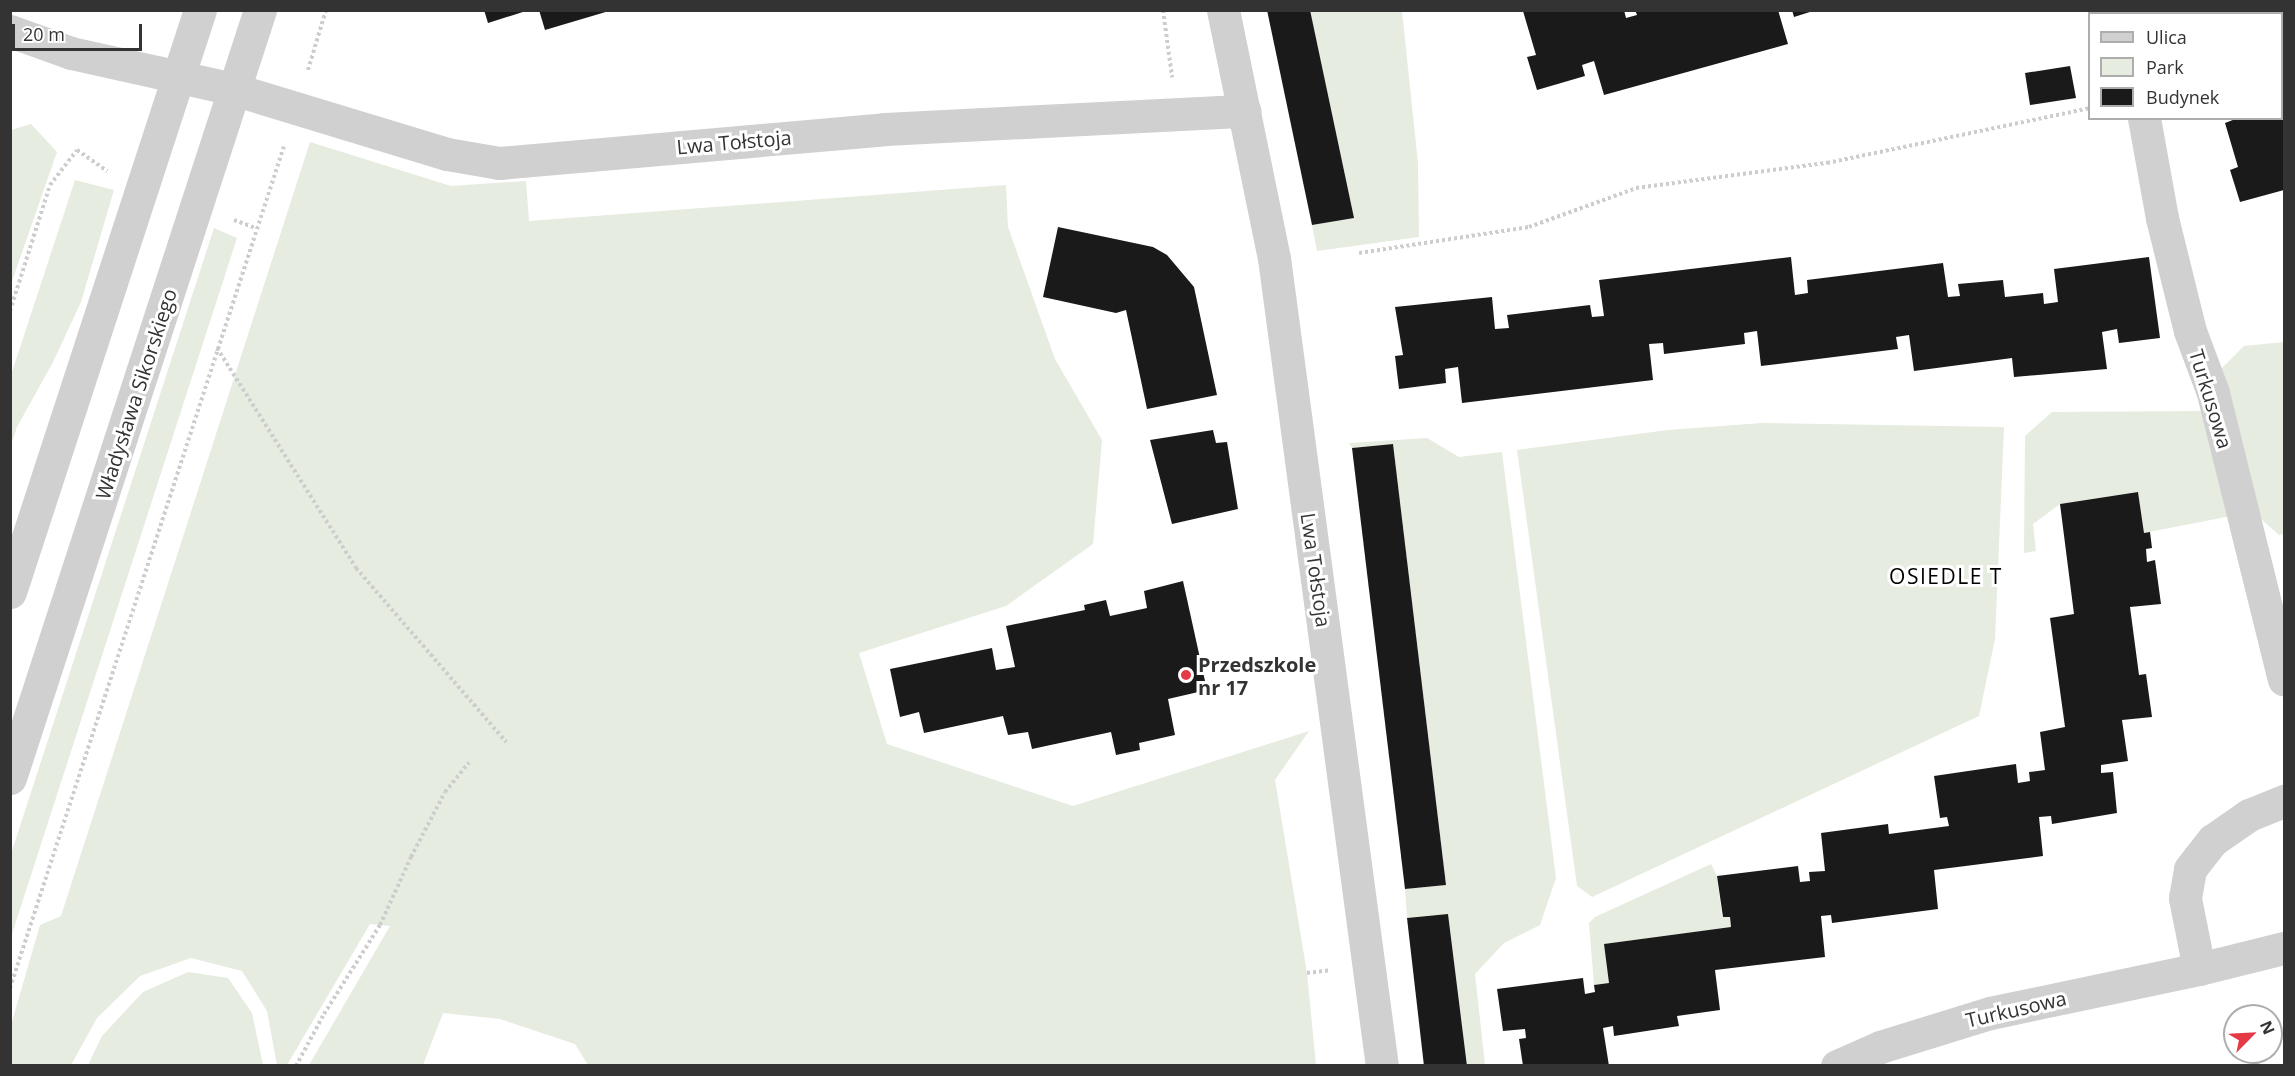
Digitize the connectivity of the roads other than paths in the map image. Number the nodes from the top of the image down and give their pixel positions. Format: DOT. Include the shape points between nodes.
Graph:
graph roads {
  1 [pos="200,10"];
  2 [pos="260,10"];
  3 [pos="1223,10"];
  4 [pos="10,31"];
  5 [pos="179,78"];
  6 [pos="233,88"];
  7 [pos="1245,111"];
  8 [pos="2144,120"];
  9 [pos="10,592"];
  10 [pos="2284,678"];
  11 [pos="10,778"];
  12 [pos="2284,801"];
  13 [pos="2284,948"];
  14 [pos="2199,969"];
  15 [pos="1382,1065"];
  16 [pos="1837,1065"];
  1 -- 5 [label="street"];
  2 -- 6 [label="street, Władysława Sikorskiego"];
  3 -- 7 [label="street, Lwa Tołstoja"];
  4 -- 5 [label="street, Lwa Tołstoja" via="71,53"];
  5 -- 6 [label="street, Lwa Tołstoja"];
  5 -- 9 [label="street"];
  6 -- 7 [label="street, Lwa Tołstoja" via="447,154 499,163 885,129"];
  6 -- 11 [label="street, Władysława Sikorskiego" via="198,207"];
  7 -- 15 [label="street, Lwa Tołstoja" via="1274,258"];
  8 -- 10 [label="street, Turkusowa" via="2162,218 2190,331 2213,393"];
  12 -- 14 [label="street" via="2249,814 2213,840 2190,868 2185,898"];
  13 -- 14 [label="street, Turkusowa"];
  14 -- 16 [label="street, Turkusowa" via="1990,1012"];
}
